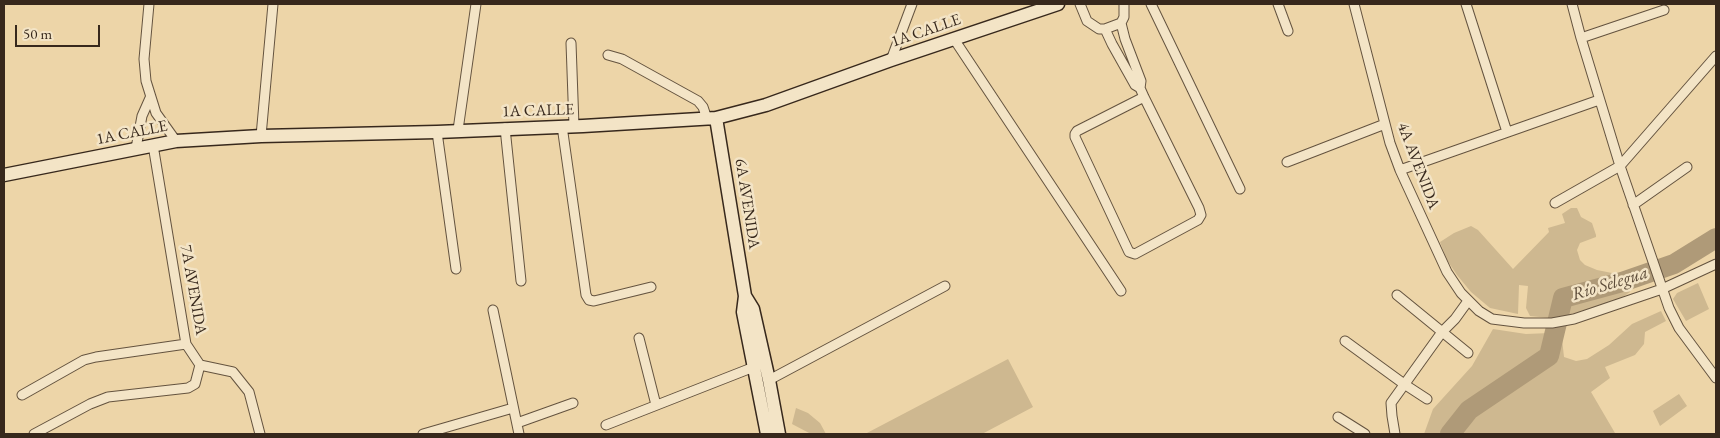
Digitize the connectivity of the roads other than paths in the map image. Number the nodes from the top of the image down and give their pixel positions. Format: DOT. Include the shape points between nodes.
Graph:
graph roads {
  1 [pos="149,4"];
  2 [pos="273,4"];
  3 [pos="476,4"];
  4 [pos="912,4"];
  5 [pos="1058,4"];
  6 [pos="1080,4"];
  7 [pos="1124,4"];
  8 [pos="1151,4"];
  9 [pos="1278,4"];
  10 [pos="1354,4"];
  11 [pos="1466,4"];
  12 [pos="1572,4"];
  13 [pos="1664,10"];
  14 [pos="1121,23"];
  15 [pos="1105,29"];
  16 [pos="1288,31"];
  17 [pos="1581,38"];
  18 [pos="954,39"];
  19 [pos="571,43"];
  20 [pos="608,55"];
  21 [pos="1716,56"];
  22 [pos="890,60"];
  23 [pos="1140,88"];
  24 [pos="1144,97"];
  25 [pos="150,98"];
  26 [pos="1599,100"];
  27 [pos="712,119"];
  28 [pos="1385,124"];
  29 [pos="568,126"];
  30 [pos="505,128"];
  31 [pos="458,130"];
  32 [pos="437,132"];
  33 [pos="1506,132"];
  34 [pos="261,136"];
  35 [pos="176,141"];
  36 [pos="153,145"];
  37 [pos="136,148"];
  38 [pos="1287,162"];
  39 [pos="1620,166"];
  40 [pos="1687,168"];
  41 [pos="1400,170"];
  42 [pos="4,175"];
  43 [pos="1240,189"];
  44 [pos="1555,203"];
  45 [pos="1634,205"];
  46 [pos="1716,264"];
  47 [pos="456,269"];
  48 [pos="521,280"];
  49 [pos="945,286"];
  50 [pos="651,287"];
  51 [pos="1662,289"];
  52 [pos="1121,291"];
  53 [pos="1397,295"];
  54 [pos="1468,301"];
  55 [pos="493,310"];
  56 [pos="1442,332"];
  57 [pos="639,338"];
  58 [pos="1346,341"];
  59 [pos="186,344"];
  60 [pos="1468,353"];
  61 [pos="200,365"];
  62 [pos="760,365"];
  63 [pos="1716,378"];
  64 [pos="770,380"];
  65 [pos="1404,384"];
  66 [pos="22,395"];
  67 [pos="1427,399"];
  68 [pos="573,403"];
  69 [pos="656,405"];
  70 [pos="513,408"];
  71 [pos="1338,417"];
  72 [pos="517,423"];
  73 [pos="606,425"];
  74 [pos="34,434"];
  75 [pos="260,434"];
  76 [pos="423,434"];
  77 [pos="519,434"];
  78 [pos="767,434"];
  79 [pos="779,434"];
  80 [pos="1365,434"];
  81 [pos="1395,434"];
  1 -- 25 [label="street" via="144,59"];
  2 -- 34 [label="street"];
  3 -- 31 [label="street"];
  4 -- 22 [label="street"];
  5 -- 18 [label="main road, 1A CALLE"];
  6 -- 15 [label="street" via="1087,21 1098,29"];
  7 -- 14 [label="street"];
  8 -- 43 [label="street"];
  9 -- 16 [label="street"];
  10 -- 28 [label="street, 4A AVENIDA"];
  11 -- 33 [label="street"];
  12 -- 17 [label="street"];
  13 -- 17 [label="street"];
  14 -- 15 [label="street"];
  14 -- 23 [label="street" via="1141,81"];
  15 -- 23 [label="street" via="1135,85"];
  17 -- 26 [label="street"];
  18 -- 22 [label="main road, 1A CALLE"];
  18 -- 52 [label="street"];
  19 -- 29 [label="street"];
  20 -- 27 [label="street" via="622,59 698,101"];
  21 -- 39 [label="street"];
  22 -- 27 [label="main road, 1A CALLE" via="766,105"];
  23 -- 24 [label="street"];
  24 -- 24 [label="street" via="1201,215 1198,220 1134,254 1130,252 1075,134"];
  25 -- 35 [label="street" via="156,113"];
  25 -- 37 [label="street" via="142,116"];
  26 -- 33 [label="street"];
  26 -- 39 [label="street"];
  27 -- 29 [label="main road, 1A CALLE"];
  27 -- 62 [label="main road, 6A AVENIDA" via="745,296 753,309"];
  28 -- 38 [label="street"];
  28 -- 41 [label="street, 4A AVENIDA"];
  29 -- 30 [label="main road, 1A CALLE"];
  29 -- 50 [label="street" via="586,295 594,301"];
  30 -- 31 [label="main road, 1A CALLE"];
  30 -- 48 [label="street"];
  31 -- 32 [label="main road, 1A CALLE"];
  32 -- 34 [label="main road, 1A CALLE"];
  32 -- 47 [label="street"];
  33 -- 41 [label="street"];
  34 -- 35 [label="main road, 1A CALLE"];
  35 -- 36 [label="main road, 1A CALLE"];
  36 -- 37 [label="main road, 1A CALLE"];
  36 -- 59 [label="street, 7A AVENIDA"];
  37 -- 42 [label="main road, 1A CALLE"];
  39 -- 44 [label="street"];
  39 -- 45 [label="street"];
  40 -- 45 [label="street"];
  41 -- 54 [label="street, 4A AVENIDA" via="1444,266"];
  45 -- 51 [label="street"];
  46 -- 51 [label="street"];
  49 -- 64 [label="street"];
  51 -- 54 [label="street, 4A AVENIDA" via="1574,319 1552,323 1492,319"];
  51 -- 63 [label="street" via="1679,328"];
  53 -- 56 [label="street"];
  54 -- 56 [label="street"];
  55 -- 70 [label="street"];
  56 -- 60 [label="street"];
  56 -- 65 [label="street"];
  57 -- 69 [label="street"];
  58 -- 65 [label="street"];
  59 -- 61 [label="street, 7A AVENIDA"];
  59 -- 66 [label="street" via="84,360"];
  61 -- 74 [label="street" via="194,384 188,388 108,397"];
  61 -- 75 [label="street" via="233,372 249,392"];
  62 -- 64 [label="main road, 6A AVENIDA"];
  62 -- 69 [label="street"];
  62 -- 78 [label="main road, 6A AVENIDA"];
  64 -- 79 [label="main road, 6A AVENIDA"];
  65 -- 67 [label="street"];
  65 -- 81 [label="street" via="1391,403"];
  68 -- 72 [label="street"];
  69 -- 73 [label="street"];
  70 -- 72 [label="street"];
  70 -- 76 [label="street"];
  71 -- 80 [label="street"];
  72 -- 77 [label="street"];
}
